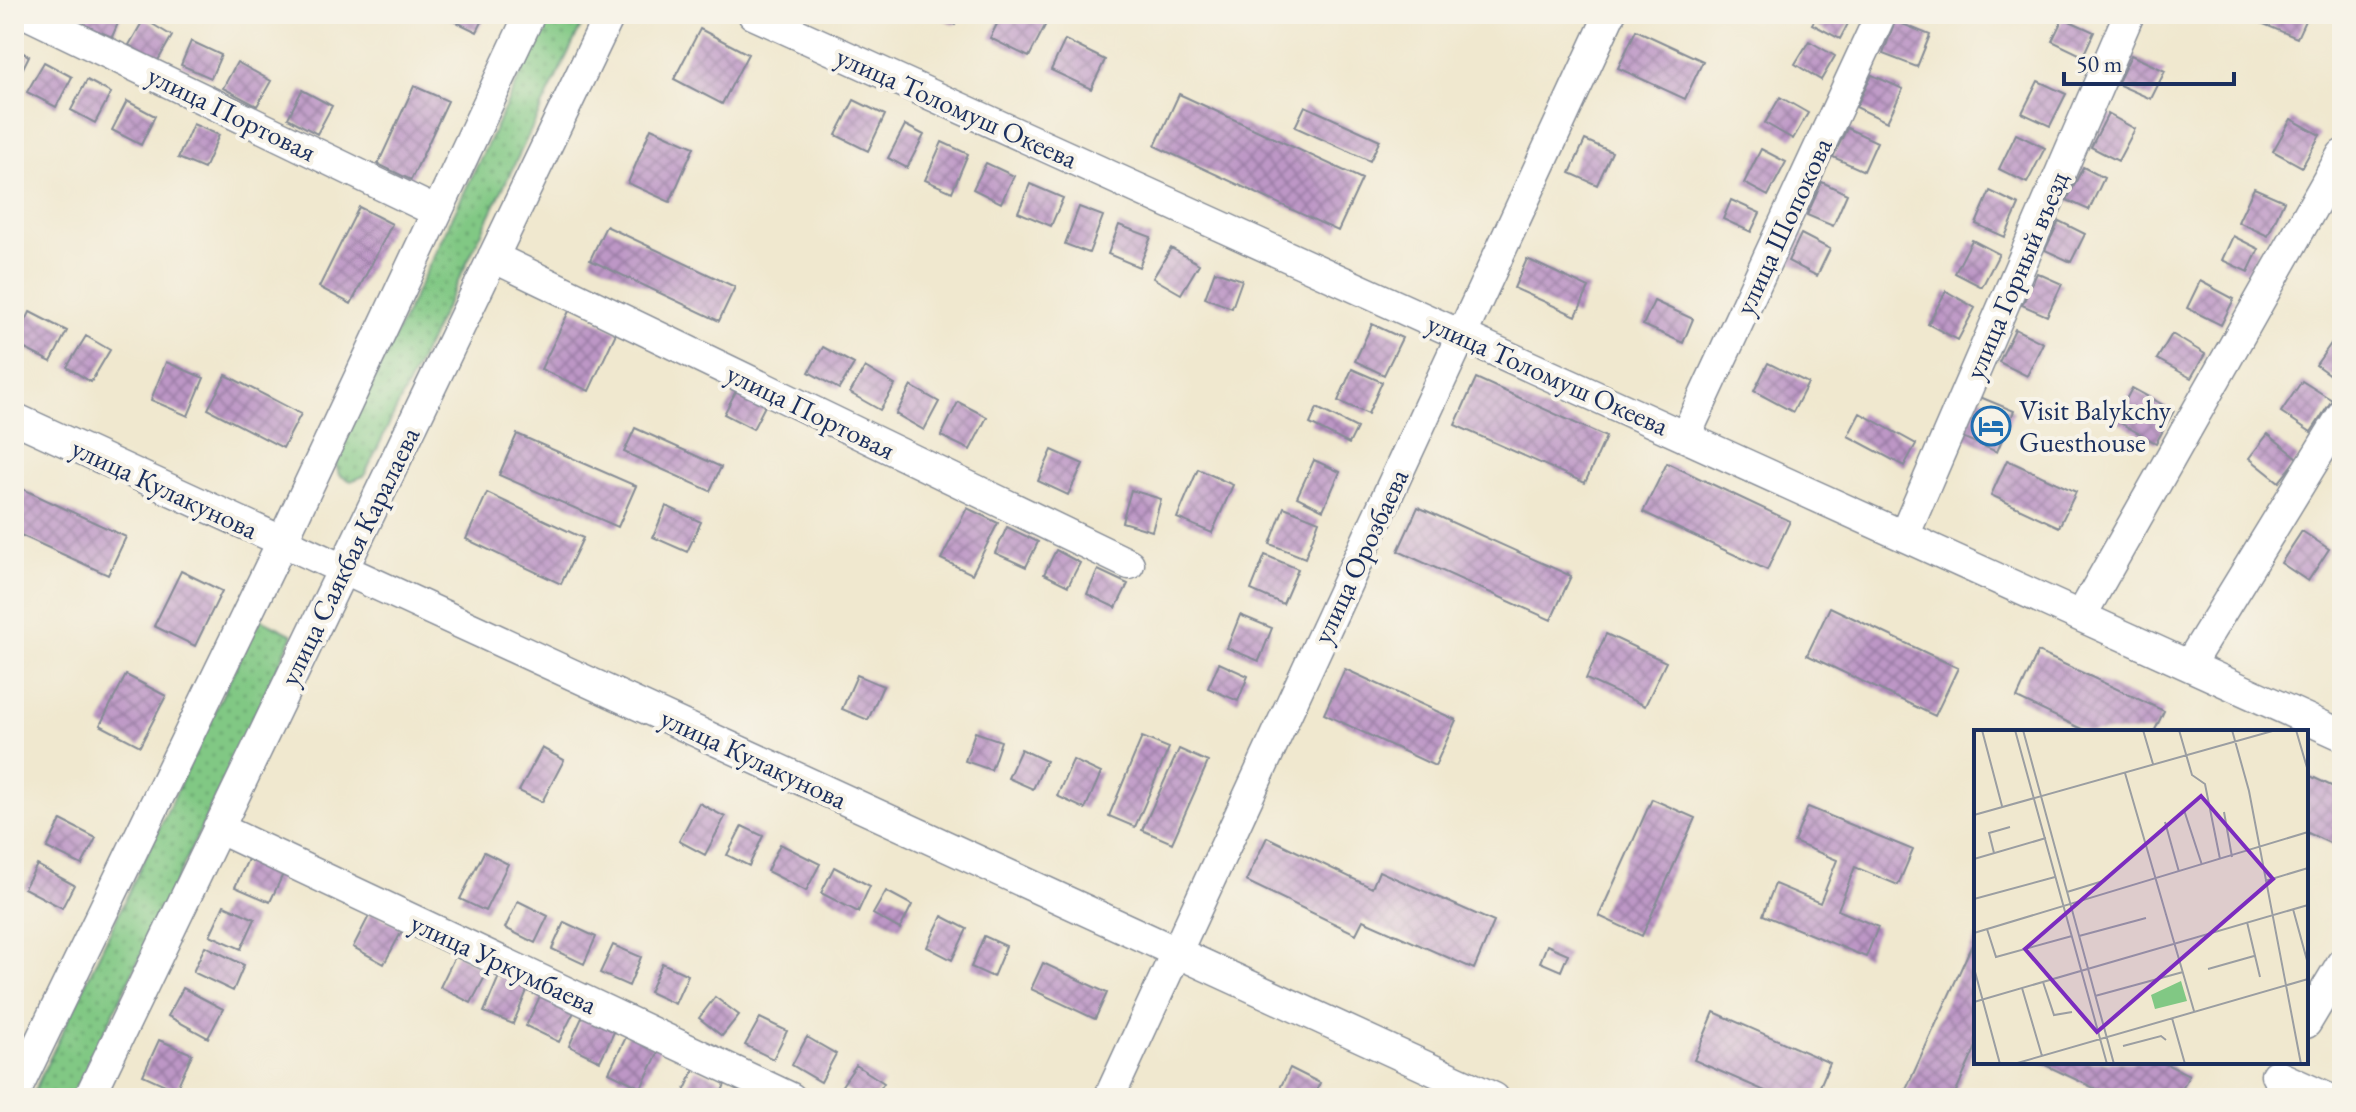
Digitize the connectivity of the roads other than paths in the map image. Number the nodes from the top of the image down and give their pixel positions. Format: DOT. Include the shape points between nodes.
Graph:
graph roads {
  1 [pos="27,14"];
  2 [pos="530,14"];
  3 [pos="610,14"];
  4 [pos="753,14"];
  5 [pos="1610,14"];
  6 [pos="1881,14"];
  7 [pos="2129,14"];
  8 [pos="2342,155"];
  9 [pos="437,212"];
  10 [pos="493,257"];
  11 [pos="1462,335"];
  12 [pos="2342,415"];
  13 [pos="14,418"];
  14 [pos="1685,437"];
  15 [pos="1904,536"];
  16 [pos="282,542"];
  17 [pos="1129,564"];
  18 [pos="342,569"];
  19 [pos="2081,616"];
  20 [pos="2189,665"];
  21 [pos="2342,735"];
  22 [pos="218,828"];
  23 [pos="1178,953"];
  24 [pos="2342,963"];
  25 [pos="2308,1020"];
  26 [pos="2274,1078"];
  27 [pos="14,1095"];
  28 [pos="89,1098"];
  29 [pos="791,1098"];
  30 [pos="1109,1098"];
  31 [pos="1494,1098"];
  32 [pos="2327,1098"];
  1 -- 9 [label="street, улица Портовая"];
  2 -- 9 [label="street"];
  3 -- 10 [label="street, улица Саякбая Каралаева"];
  4 -- 11 [label="street, улица Толомуш Океева"];
  5 -- 11 [label="street, улица Орозбаева"];
  6 -- 14 [label="street, улица Шопокова"];
  7 -- 15 [label="street, улица Горный въезд"];
  8 -- 19 [label="street"];
  9 -- 16 [label="street"];
  10 -- 17 [label="street, улица Портовая"];
  10 -- 18 [label="street, улица Саякбая Каралаева"];
  11 -- 14 [label="street, улица Толомуш Океева"];
  11 -- 23 [label="street, улица Орозбаева"];
  12 -- 20 [label="street"];
  13 -- 16 [label="street, улица Кулакунова"];
  14 -- 15 [label="street, улица Толомуш Океева"];
  15 -- 19 [label="street, улица Толомуш Океева"];
  16 -- 18 [label="street, улица Кулакунова"];
  16 -- 27 [label="street"];
  18 -- 22 [label="street, улица Саякбая Каралаева"];
  18 -- 23 [label="street, улица Кулакунова"];
  19 -- 20 [label="street, улица Толомуш Океева"];
  20 -- 21 [label="street, улица Толомуш Океева"];
  22 -- 28 [label="street, улица Саякбая Каралаева"];
  22 -- 29 [label="street, улица Уркумбаева"];
  23 -- 30 [label="street, улица Орозбаева"];
  23 -- 31 [label="street, улица Кулакунова"];
  24 -- 25 [label="street"];
  26 -- 32 [label="street"];
}
